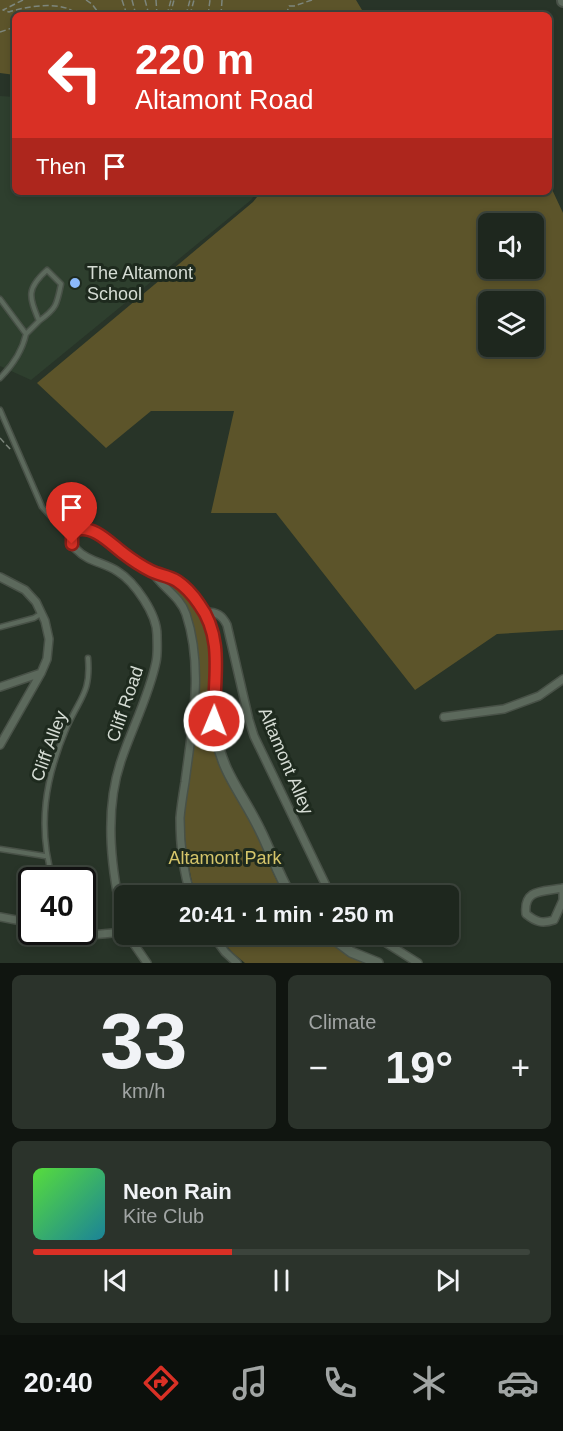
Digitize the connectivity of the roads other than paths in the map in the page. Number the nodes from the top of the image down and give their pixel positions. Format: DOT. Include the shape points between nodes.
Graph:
graph roads {
  1 [pos="0,299"];
  2 [pos="39,321"];
  3 [pos="26,334"];
  4 [pos="0,378"];
  5 [pos="0,410"];
  6 [pos="76,530"];
  7 [pos="152,571"];
  8 [pos="0,577"];
  9 [pos="205,612"];
  10 [pos="42,613"];
  11 [pos="0,627"];
  12 [pos="88,658"];
  13 [pos="41,673"];
  14 [pos="563,679"];
  15 [pos="0,687"];
  16 [pos="444,717"];
  17 [pos="4,732"];
  18 [pos="0,745"];
  19 [pos="0,849"];
  20 [pos="45,856"];
  21 [pos="49,867"];
  22 [pos="117,885"];
  23 [pos="188,885"];
  24 [pos="285,885"];
  25 [pos="326,885"];
  26 [pos="563,890"];
  27 [pos="0,917"];
  28 [pos="18,920"];
  29 [pos="114,934"];
  30 [pos="96,935"];
  31 [pos="134,945"];
  32 [pos="220,945"];
  33 [pos="342,945"];
  34 [pos="389,945"];
  35 [pos="147,963"];
  36 [pos="237,963"];
  37 [pos="378,963"];
  38 [pos="418,963"];
  1 -- 3 [label="lane"];
  2 -- 2 [label="lane" via="31,290 46,270 61,284 58,303"];
  2 -- 3 [label="lane"];
  3 -- 4 [label="lane" via="13,365"];
  5 -- 6 [label="lane" via="42,507 53,519"];
  6 -- 7 [label="street" via="91,531"];
  6 -- 22 [label="street, Cliff Road" via="72,544 77,551 128,579 147,604 157,629 156,661 120,762 114,791 110,846"];
  7 -- 9 [label="street" via="184,586"];
  7 -- 23 [label="street" via="186,612 196,663 180,818"];
  8 -- 10 [label="street" via="25,590"];
  9 -- 24 [label="street" via="216,651 214,721 220,754"];
  9 -- 25 [label="street, Altamont Alley" via="218,613 227,625 254,736"];
  10 -- 11 [label="lane"];
  10 -- 13 [label="street" via="49,639"];
  12 -- 20 [label="lane, Cliff Alley" via="90,676 54,760 47,789"];
  13 -- 15 [label="street"];
  13 -- 17 [label="street"];
  14 -- 16 [label="street" via="539,696 504,709"];
  17 -- 18 [label="street"];
  19 -- 20 [label="lane"];
  20 -- 21 [label="lane, Cliff Alley"];
  26 -- 26 [label="street" via="538,891 530,896 525,904 526,914 534,921 554,920"];
  27 -- 28 [label="street"];
  29 -- 30 [label="street"];
  31 -- 35 [label="street"];
  32 -- 36 [label="street"];
  33 -- 37 [label="street"];
  34 -- 38 [label="street"];
}
